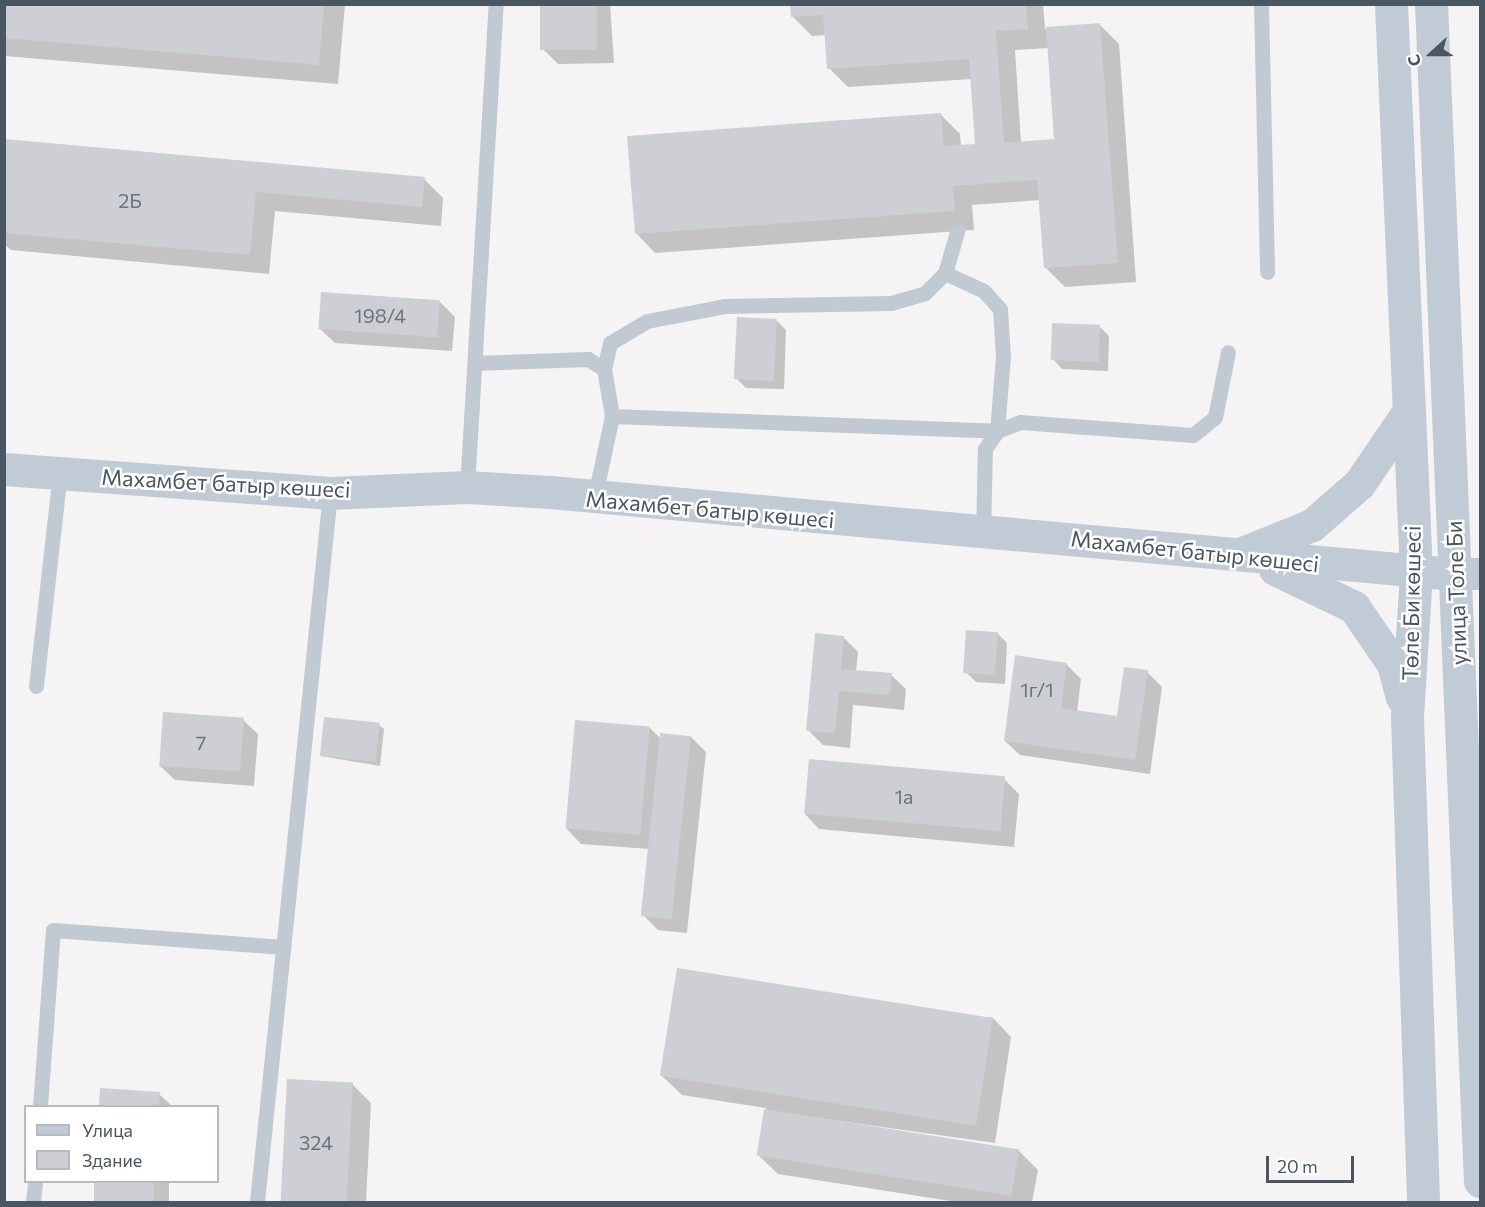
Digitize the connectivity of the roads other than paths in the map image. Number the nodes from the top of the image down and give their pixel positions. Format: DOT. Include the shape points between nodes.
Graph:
graph roads {
  1 [pos="496,4"];
  2 [pos="1261,4"];
  3 [pos="1391,4"];
  4 [pos="1431,4"];
  5 [pos="957,232"];
  6 [pos="1267,272"];
  7 [pos="945,273"];
  8 [pos="1228,352"];
  9 [pos="475,363"];
  10 [pos="604,369"];
  11 [pos="1407,414"];
  12 [pos="612,416"];
  13 [pos="997,431"];
  14 [pos="4,469"];
  15 [pos="60,473"];
  16 [pos="468,487"];
  17 [pos="330,493"];
  18 [pos="594,500"];
  19 [pos="983,534"];
  20 [pos="1237,555"];
  21 [pos="1416,573"];
  22 [pos="1468,574"];
  23 [pos="36,686"];
  24 [pos="1407,717"];
  25 [pos="283,947"];
  26 [pos="40,1105"];
  27 [pos="1480,1181"];
  28 [pos="35,1183"];
  29 [pos="33,1203"];
  30 [pos="257,1203"];
  31 [pos="1423,1203"];
  1 -- 9 [label="lane"];
  2 -- 6 [label="lane"];
  3 -- 11 [label="main road, Төле Би көшесі"];
  4 -- 22 [label="main road, улица Толе Би"];
  5 -- 7 [label="lane"];
  7 -- 10 [label="lane" via="926,293 891,303 725,306 647,321 610,343"];
  7 -- 13 [label="lane" via="984,291 1000,309 1003,356"];
  8 -- 13 [label="lane" via="1215,417 1193,435 1020,422"];
  9 -- 10 [label="lane" via="588,359"];
  9 -- 16 [label="lane"];
  10 -- 12 [label="lane"];
  11 -- 20 [label="main road" via="1359,483 1312,525"];
  11 -- 21 [label="main road, Төле Би көшесі"];
  12 -- 13 [label="lane"];
  12 -- 18 [label="lane"];
  13 -- 19 [label="lane" via="985,449"];
  14 -- 15 [label="main road, Махамбет батыр көшесі"];
  15 -- 17 [label="main road, Махамбет батыр көшесі"];
  15 -- 23 [label="lane"];
  16 -- 17 [label="main road, Махамбет батыр көшесі"];
  16 -- 18 [label="main road, Махамбет батыр көшесі"];
  17 -- 25 [label="lane"];
  18 -- 19 [label="main road, Махамбет батыр көшесі"];
  19 -- 20 [label="main road, Махамбет батыр көшесі"];
  20 -- 21 [label="main road, Махамбет батыр көшесі"];
  20 -- 24 [label="main road" via="1305,580 1354,607 1393,664"];
  21 -- 22 [label="main road, Махамбет батыр көшесі"];
  21 -- 24 [label="main road, Төле Би көшесі"];
  22 -- 27 [label="main road, улица Толе Би"];
  24 -- 31 [label="main road, Төле Би көшесі"];
  25 -- 26 [label="lane" via="53,930"];
  25 -- 30 [label="lane"];
  28 -- 29 [label="lane"];
}
